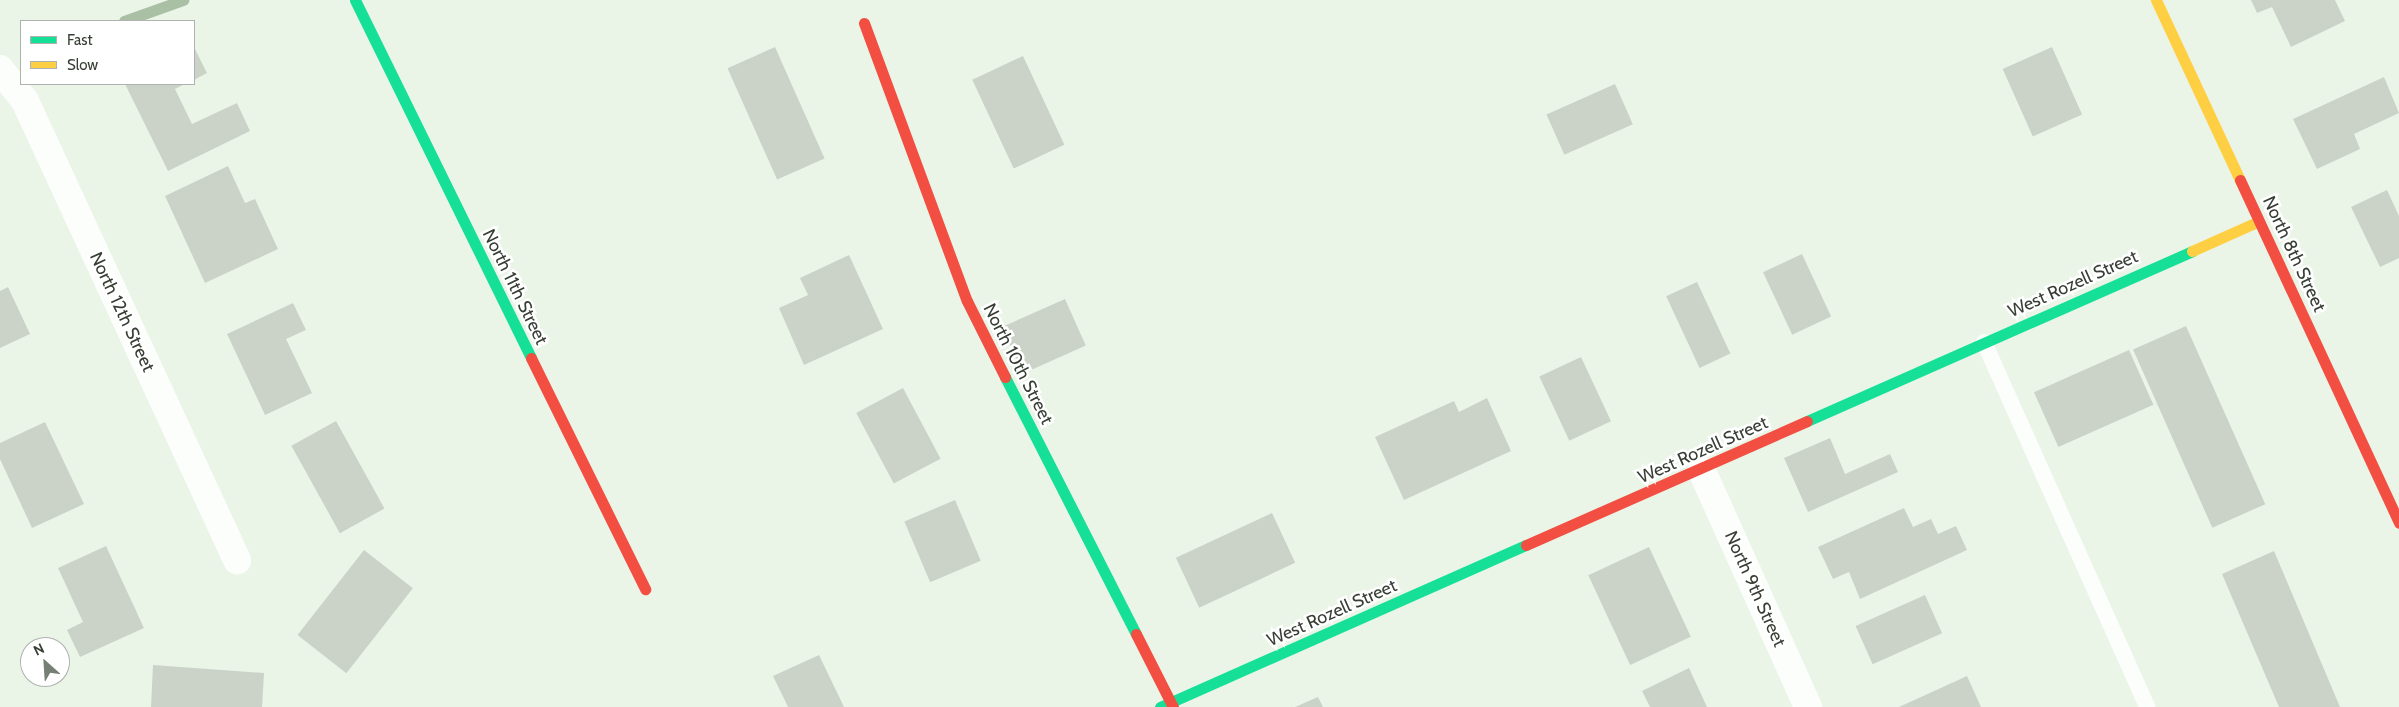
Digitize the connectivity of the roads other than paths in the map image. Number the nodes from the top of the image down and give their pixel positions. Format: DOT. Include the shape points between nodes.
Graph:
graph roads {
  1 [pos="355,0"];
  2 [pos="2156,0"];
  3 [pos="864,23"];
  4 [pos="0,69"];
  5 [pos="2259,221"];
  6 [pos="1984,342"];
  7 [pos="1702,471"];
  8 [pos="2399,523"];
  9 [pos="237,560"];
  10 [pos="645,588"];
  11 [pos="1172,705"];
  12 [pos="1160,707"];
  13 [pos="1808,707"];
  14 [pos="2147,707"];
  1 -- 10 [label="street, North 11th Street"];
  2 -- 5 [label="street, North 8th Street"];
  3 -- 11 [label="street, North 10th Street" via="966,301"];
  4 -- 9 [label="street, North 12th Street" via="25,101"];
  5 -- 6 [label="street, West Rozell Street"];
  5 -- 8 [label="street, North 8th Street"];
  6 -- 7 [label="street, West Rozell Street"];
  6 -- 14 [label="lane"];
  7 -- 11 [label="street, West Rozell Street"];
  7 -- 13 [label="street, North 9th Street"];
  11 -- 12 [label="street, West Rozell Street"];
}
